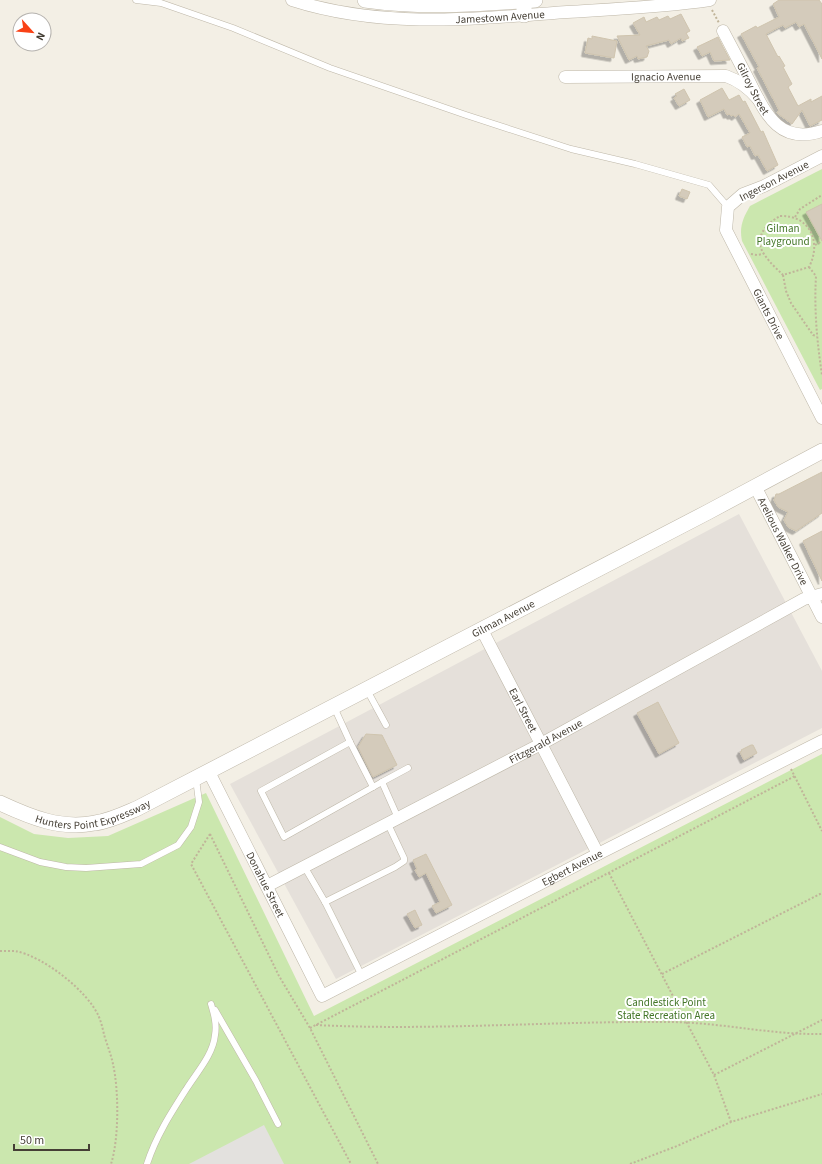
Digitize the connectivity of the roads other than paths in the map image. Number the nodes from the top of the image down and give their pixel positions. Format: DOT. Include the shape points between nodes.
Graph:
graph roads {
  1 [pos="136,0"];
  2 [pos="292,0"];
  3 [pos="365,0"];
  4 [pos="709,2"];
  5 [pos="527,4"];
  6 [pos="723,31"];
  7 [pos="565,77"];
  8 [pos="758,99"];
  9 [pos="822,131"];
  10 [pos="822,156"];
  11 [pos="728,207"];
  12 [pos="822,418"];
  13 [pos="822,451"];
  14 [pos="755,486"];
  15 [pos="817,595"];
  16 [pos="822,617"];
  17 [pos="482,630"];
  18 [pos="367,689"];
  19 [pos="333,706"];
  20 [pos="386,725"];
  21 [pos="822,741"];
  22 [pos="350,742"];
  23 [pos="541,744"];
  24 [pos="408,768"];
  25 [pos="209,772"];
  26 [pos="190,782"];
  27 [pos="382,782"];
  28 [pos="373,787"];
  29 [pos="0,803"];
  30 [pos="393,821"];
  31 [pos="0,847"];
  32 [pos="598,854"];
  33 [pos="304,866"];
  34 [pos="267,886"];
  35 [pos="325,902"];
  36 [pos="362,976"];
  37 [pos="322,996"];
  38 [pos="278,1124"];
  39 [pos="147,1164"];
  1 -- 11 [label="lane" via="168,5 233,28 330,68 571,149 709,185"];
  2 -- 5 [label="street, Jamestown Avenue" via="346,13 412,20 453,20"];
  3 -- 5 [label="street, Jamestown Avenue" via="429,5"];
  4 -- 5 [label="street, Jamestown Avenue"];
  6 -- 8 [label="street, Gilroy Street"];
  7 -- 8 [label="street, Ignacio Avenue" via="726,76 750,89"];
  8 -- 9 [label="street, Gilroy Street" via="770,118 784,131 803,135"];
  10 -- 11 [label="street, Ingerson Avenue" via="743,194"];
  11 -- 12 [label="street, Giants Drive" via="728,235"];
  13 -- 14 [label="street, Gilman Avenue"];
  14 -- 15 [label="street, Arelious Walker Drive"];
  14 -- 17 [label="street, Gilman Avenue"];
  15 -- 16 [label="street, Arelious Walker Drive"];
  15 -- 23 [label="street, Fitzgerald Avenue" via="804,599"];
  17 -- 18 [label="street, Gilman Avenue"];
  17 -- 23 [label="street, Earl Street"];
  18 -- 19 [label="street, Gilman Avenue"];
  18 -- 20 [label="lane"];
  19 -- 22 [label="lane"];
  19 -- 25 [label="street, Gilman Avenue"];
  21 -- 32 [label="street, Egbert Avenue"];
  22 -- 28 [label="lane"];
  22 -- 28 [label="lane" via="261,790 284,837"];
  23 -- 30 [label="street, Fitzgerald Avenue"];
  23 -- 32 [label="street, Earl Street"];
  24 -- 27 [label="lane"];
  25 -- 26 [label="street, Gilman Avenue"];
  25 -- 34 [label="street, Donahue Street"];
  26 -- 29 [label="street, Hunters Point Expressway" via="120,816 83,825 42,820"];
  26 -- 31 [label="lane" via="199,802 191,827 178,846 141,864 66,867 40,862"];
  27 -- 28 [label="lane"];
  27 -- 30 [label="lane"];
  30 -- 33 [label="street, Fitzgerald Avenue"];
  30 -- 35 [label="lane" via="404,861"];
  32 -- 36 [label="street, Egbert Avenue"];
  33 -- 34 [label="street, Fitzgerald Avenue"];
  33 -- 35 [label="lane"];
  34 -- 37 [label="street, Donahue Street"];
  35 -- 36 [label="lane"];
  36 -- 37 [label="street, Egbert Avenue"];
  38 -- 39 [label="lane" via="237,1046 211,1004 215,1030 210,1052 162,1126"];
}
